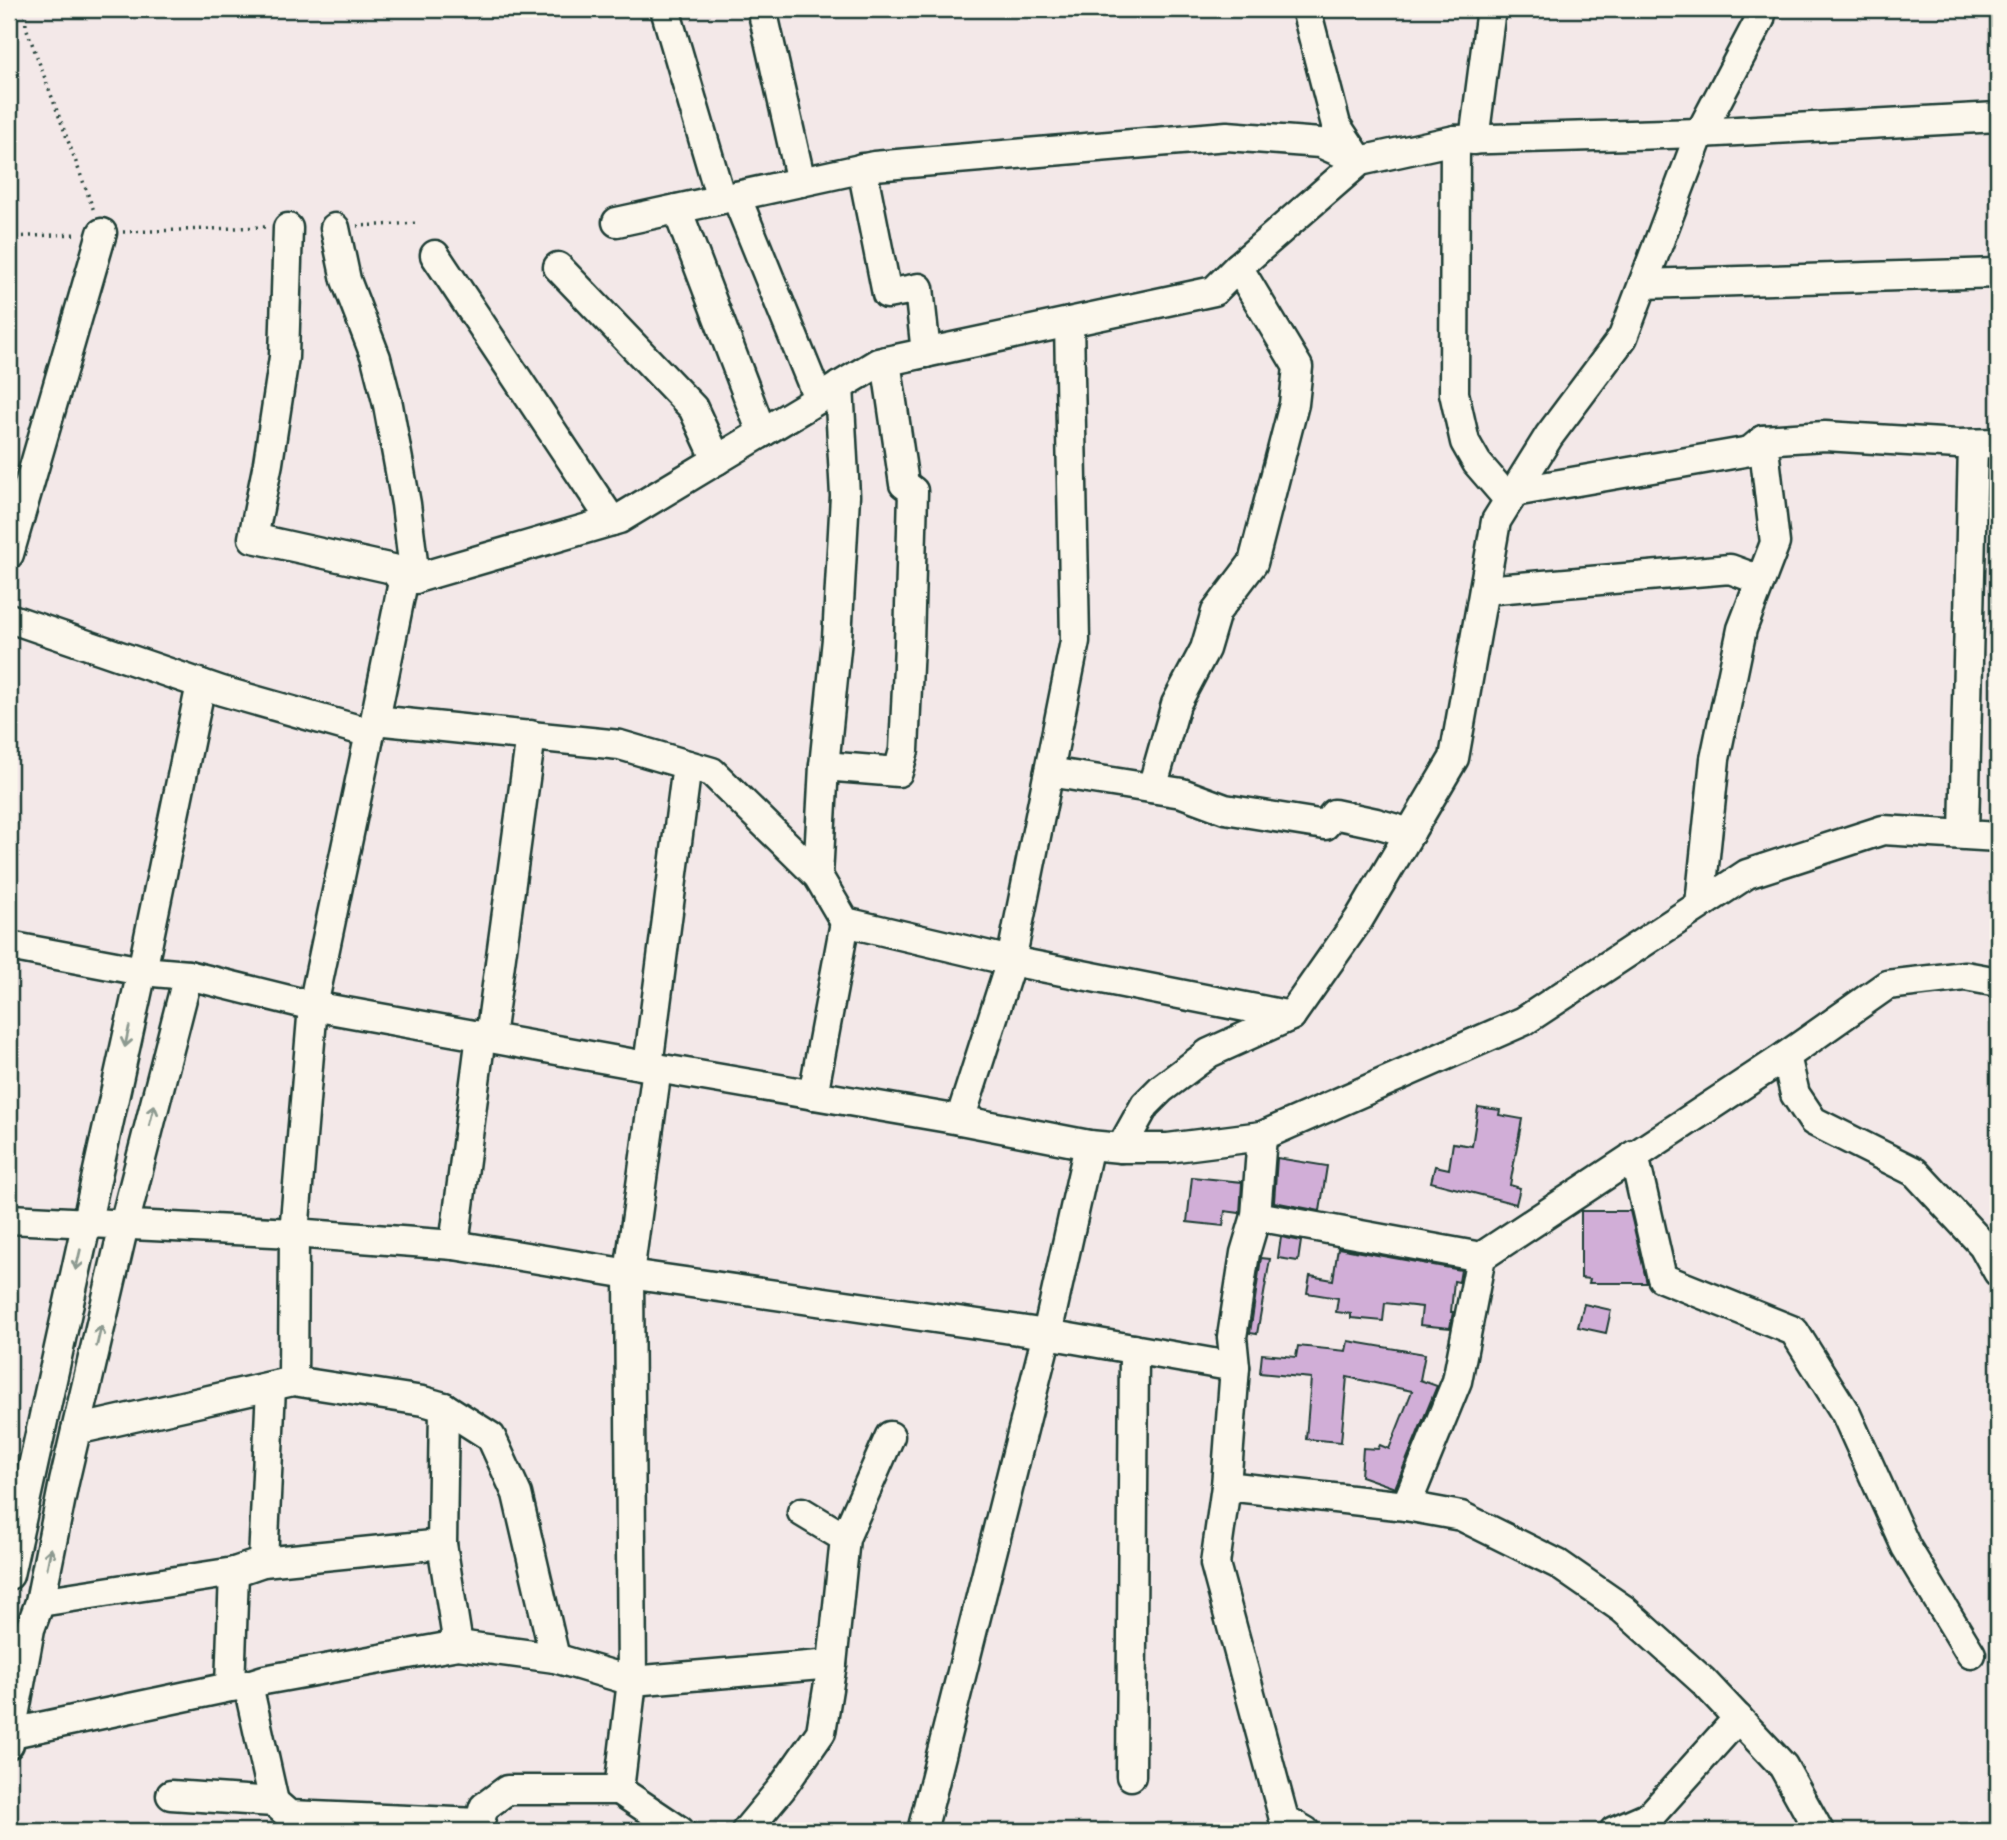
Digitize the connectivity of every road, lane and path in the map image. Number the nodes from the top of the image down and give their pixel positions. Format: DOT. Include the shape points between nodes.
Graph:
graph roads {
  1 [pos="25,9"];
  2 [pos="665,9"];
  3 [pos="762,9"];
  4 [pos="1306,9"];
  5 [pos="1491,9"];
  6 [pos="1762,9"];
  7 [pos="1998,117"];
  8 [pos="1700,133"];
  9 [pos="1465,140"];
  10 [pos="1360,161"];
  11 [pos="862,168"];
  12 [pos="801,182"];
  13 [pos="729,198"];
  14 [pos="677,209"];
  15 [pos="617,222"];
  16 [pos="419,223"];
  17 [pos="288,228"];
  18 [pos="335,228"];
  19 [pos="102,233"];
  20 [pos="9,237"];
  21 [pos="435,255"];
  22 [pos="558,267"];
  23 [pos="1238,267"];
  24 [pos="1998,273"];
  25 [pos="1643,284"];
  26 [pos="1069,322"];
  27 [pos="926,353"];
  28 [pos="886,361"];
  29 [pos="829,392"];
  30 [pos="762,433"];
  31 [pos="1763,440"];
  32 [pos="1986,444"];
  33 [pos="716,460"];
  34 [pos="1511,496"];
  35 [pos="612,521"];
  36 [pos="9,554"];
  37 [pos="409,580"];
  38 [pos="1760,580"];
  39 [pos="1484,590"];
  40 [pos="9,618"];
  41 [pos="201,684"];
  42 [pos="372,726"];
  43 [pos="531,735"];
  44 [pos="687,765"];
  45 [pos="824,766"];
  46 [pos="1049,772"];
  47 [pos="1152,788"];
  48 [pos="1410,833"];
  49 [pos="1964,834"];
  50 [pos="1998,837"];
  51 [pos="818,876"];
  52 [pos="1700,904"];
  53 [pos="845,922"];
  54 [pos="9,946"];
  55 [pos="1010,961"];
  56 [pos="142,971"];
  57 [pos="188,975"];
  58 [pos="1998,982"];
  59 [pos="313,1006"];
  60 [pos="1291,1016"];
  61 [pos="486,1036"];
  62 [pos="1786,1056"];
  63 [pos="652,1067"];
  64 [pos="813,1095"];
  65 [pos="960,1119"];
  66 [pos="1262,1136"];
  67 [pos="1089,1145"];
  68 [pos="1121,1148"];
  69 [pos="1634,1155"];
  70 [pos="1256,1216"];
  71 [pos="9,1219"];
  72 [pos="87,1223"];
  73 [pos="124,1225"];
  74 [pos="294,1233"];
  75 [pos="454,1245"];
  76 [pos="1481,1256"];
  77 [pos="1998,1272"];
  78 [pos="629,1275"];
  79 [pos="1047,1334"];
  80 [pos="1134,1349"];
  81 [pos="1235,1367"];
  82 [pos="282,1384"];
  83 [pos="444,1407"];
  84 [pos="76,1430"];
  85 [pos="890,1436"];
  86 [pos="1226,1486"];
  87 [pos="1406,1506"];
  88 [pos="802,1512"];
  89 [pos="14,1527"];
  90 [pos="845,1538"];
  91 [pos="442,1544"];
  92 [pos="263,1562"];
  93 [pos="234,1572"];
  94 [pos="9,1575"];
  95 [pos="40,1602"];
  96 [pos="458,1645"];
  97 [pos="1971,1654"];
  98 [pos="555,1658"];
  99 [pos="832,1664"];
  100 [pos="632,1681"];
  101 [pos="239,1686"];
  102 [pos="1738,1718"];
  103 [pos="10,1738"];
  104 [pos="1131,1776"];
  105 [pos="619,1790"];
  106 [pos="171,1794"];
  107 [pos="274,1802"];
  108 [pos="397,1826"];
  109 [pos="478,1827"];
  110 [pos="680,1831"];
  111 [pos="746,1831"];
  112 [pos="922,1831"];
  113 [pos="1305,1831"];
  114 [pos="1614,1831"];
  115 [pos="1819,1831"];
  1 -- 19 [label="path" via="26,27"];
  2 -- 13 [label="street"];
  3 -- 12 [label="street"];
  4 -- 10 [label="street" via="1336,125"];
  5 -- 9 [label="street"];
  6 -- 8 [label="street"];
  7 -- 8 [label="street"];
  8 -- 9 [label="street"];
  8 -- 25 [label="street"];
  9 -- 10 [label="street"];
  9 -- 34 [label="street" via="1454,393 1465,442 1477,463"];
  10 -- 11 [label="street" via="1320,143 1227,136"];
  10 -- 23 [label="street"];
  11 -- 12 [label="street"];
  11 -- 27 [label="street" via="887,294 919,288"];
  12 -- 13 [label="street"];
  13 -- 14 [label="street"];
  13 -- 29 [label="street"];
  14 -- 15 [label="street"];
  14 -- 30 [label="street"];
  16 -- 18 [label="path"];
  17 -- 19 [label="path"];
  17 -- 37 [label="street" via="284,357 253,538 393,569"];
  18 -- 37 [label="street" via="346,280 376,358 388,405 406,504"];
  19 -- 20 [label="path"];
  19 -- 36 [label="street"];
  21 -- 35 [label="street"];
  22 -- 33 [label="street" via="693,408"];
  23 -- 26 [label="street" via="1214,290"];
  23 -- 47 [label="street" via="1298,367 1294,404 1253,563 1216,612 1205,649 1176,704"];
  24 -- 25 [label="street"];
  25 -- 34 [label="street" via="1623,337"];
  26 -- 27 [label="street"];
  26 -- 46 [label="street" via="1075,641"];
  27 -- 28 [label="street"];
  28 -- 29 [label="street"];
  28 -- 45 [label="street" via="904,484 913,491 904,750 898,772"];
  29 -- 30 [label="street"];
  29 -- 45 [label="street" via="845,496"];
  30 -- 33 [label="street"];
  31 -- 32 [label="street" via="1825,436"];
  31 -- 34 [label="street" via="1750,451"];
  31 -- 38 [label="street" via="1775,543"];
  32 -- 49 [label="street"];
  33 -- 35 [label="street"];
  34 -- 39 [label="street" via="1496,521"];
  35 -- 37 [label="street"];
  37 -- 42 [label="street"];
  38 -- 39 [label="street" via="1730,569"];
  38 -- 52 [label="street" via="1742,629 1715,759"];
  39 -- 48 [label="street" via="1454,758"];
  40 -- 41 [label="street"];
  41 -- 42 [label="street"];
  41 -- 56 [label="street"];
  42 -- 43 [label="street"];
  42 -- 59 [label="street"];
  43 -- 44 [label="street" via="620,745"];
  43 -- 61 [label="street"];
  44 -- 51 [label="street" via="712,772"];
  44 -- 63 [label="street"];
  45 -- 51 [label="street"];
  46 -- 47 [label="street"];
  46 -- 55 [label="street"];
  47 -- 48 [label="street" via="1225,809 1325,825 1334,814"];
  48 -- 60 [label="street" via="1359,919"];
  49 -- 50 [label="street"];
  49 -- 52 [label="street" via="1883,830 1747,874"];
  51 -- 53 [label="street"];
  52 -- 66 [label="street" via="1524,1021"];
  53 -- 55 [label="street"];
  53 -- 64 [label="street"];
  54 -- 56 [label="street"];
  55 -- 60 [label="street"];
  55 -- 65 [label="street"];
  56 -- 57 [label="street"];
  56 -- 72 [label="street, one-way"];
  57 -- 59 [label="street"];
  73 -- 57 [label="street, one-way"];
  58 -- 62 [label="street" via="1965,976 1886,985"];
  59 -- 61 [label="street"];
  59 -- 74 [label="street"];
  60 -- 68 [label="street" via="1209,1053 1161,1089 1145,1105"];
  61 -- 63 [label="street"];
  61 -- 75 [label="street"];
  62 -- 69 [label="street"];
  62 -- 77 [label="street" via="1795,1094 1813,1122 1916,1172 1983,1245"];
  63 -- 64 [label="street"];
  63 -- 78 [label="street"];
  64 -- 65 [label="street"];
  65 -- 67 [label="street"];
  66 -- 68 [label="street" via="1167,1148"];
  66 -- 70 [label="street"];
  67 -- 68 [label="street"];
  67 -- 79 [label="street"];
  69 -- 76 [label="street"];
  69 -- 97 [label="street" via="1662,1278 1794,1331 1846,1414 1906,1547"];
  70 -- 76 [label="street"];
  70 -- 81 [label="street" via="1245,1253 1232,1336"];
  71 -- 72 [label="street"];
  72 -- 73 [label="street"];
  72 -- 89 [label="street, one-way"];
  73 -- 74 [label="street"];
  84 -- 73 [label="street, one-way"];
  74 -- 75 [label="street"];
  74 -- 82 [label="street"];
  75 -- 78 [label="street"];
  76 -- 87 [label="street" via="1457,1381"];
  78 -- 79 [label="street"];
  78 -- 100 [label="street"];
  79 -- 80 [label="street"];
  79 -- 112 [label="street"];
  80 -- 81 [label="street"];
  80 -- 104 [label="street"];
  81 -- 86 [label="street"];
  82 -- 83 [label="street"];
  82 -- 84 [label="street"];
  82 -- 92 [label="street"];
  83 -- 91 [label="street"];
  83 -- 98 [label="street" via="491,1437 517,1493"];
  95 -- 84 [label="street, one-way"];
  85 -- 90 [label="street"];
  86 -- 87 [label="street"];
  86 -- 113 [label="street" via="1215,1563 1284,1819"];
  87 -- 102 [label="street" via="1461,1516 1558,1564 1623,1609"];
  88 -- 90 [label="street"];
  89 -- 94 [label="street"];
  90 -- 99 [label="street"];
  91 -- 92 [label="street"];
  91 -- 96 [label="street"];
  92 -- 93 [label="street"];
  93 -- 95 [label="street"];
  93 -- 101 [label="street"];
  95 -- 103 [label="street" via="30,1629"];
  96 -- 98 [label="street"];
  96 -- 101 [label="street"];
  98 -- 100 [label="street"];
  99 -- 100 [label="street"];
  99 -- 111 [label="street" via="821,1732"];
  100 -- 105 [label="street"];
  101 -- 103 [label="street"];
  101 -- 107 [label="street"];
  102 -- 114 [label="street" via="1651,1815"];
  102 -- 115 [label="street" via="1783,1766"];
  105 -- 109 [label="street" via="507,1790 484,1807"];
  105 -- 110 [label="street"];
  106 -- 107 [label="street"];
  107 -- 108 [label="street" via="289,1815"];
  108 -- 109 [label="street"];
}
